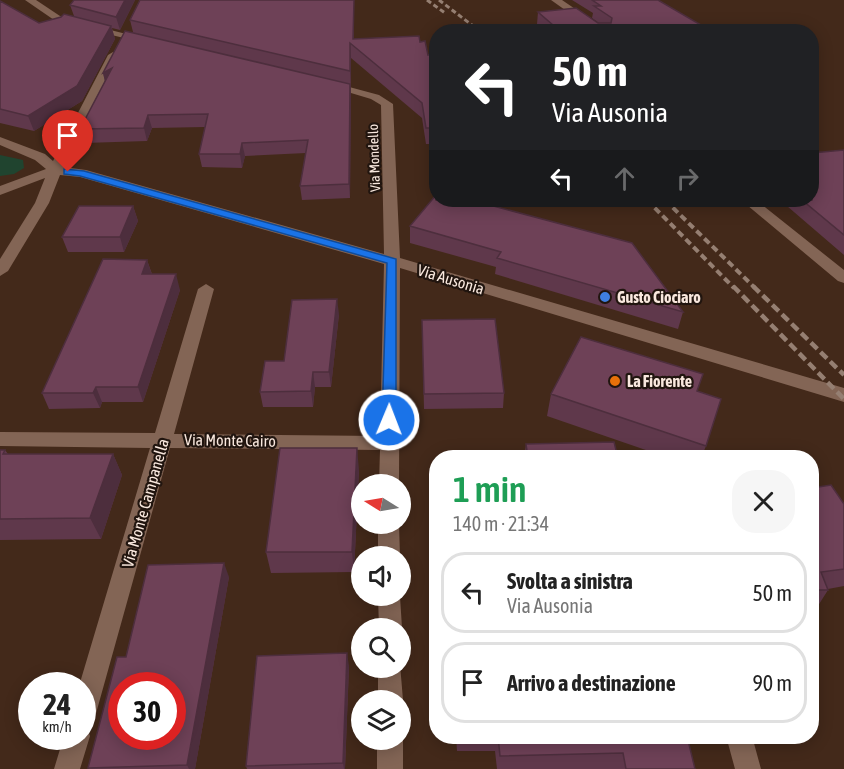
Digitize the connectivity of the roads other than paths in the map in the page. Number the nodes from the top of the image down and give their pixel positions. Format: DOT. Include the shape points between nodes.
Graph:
graph roads {
  1 [pos="30,0"];
  2 [pos="556,0"];
  3 [pos="592,24"];
  4 [pos="126,31"];
  5 [pos="157,43"];
  6 [pos="311,80"];
  7 [pos="0,141"];
  8 [pos="17,148"];
  9 [pos="0,151"];
  10 [pos="55,170"];
  11 [pos="18,184"];
  12 [pos="0,185"];
  13 [pos="0,191"];
  14 [pos="757,207"];
  15 [pos="392,261"];
  16 [pos="0,271"];
  17 [pos="844,278"];
  18 [pos="206,289"];
  19 [pos="844,395"];
  20 [pos="0,439"];
  21 [pos="164,440"];
  22 [pos="389,443"];
  23 [pos="389,474"];
  24 [pos="95,672"];
  25 [pos="741,744"];
  26 [pos="73,750"];
  27 [pos="390,750"];
  28 [pos="67,769"];
  29 [pos="390,769"];
  30 [pos="748,769"];
  1 -- 4 [label="street" via="60,20"];
  2 -- 3 [label="street"];
  4 -- 5 [label="street"];
  4 -- 10 [label="street"];
  6 -- 15 [label="street, Via Mondello" via="375,97 387,104"];
  7 -- 8 [label="street, Via Ausonia"];
  8 -- 9 [label="street"];
  8 -- 10 [label="street, Via Ausonia" via="40,157"];
  10 -- 11 [label="street, Via Ausonia"];
  10 -- 15 [label="street, Via Ausonia" via="81,173"];
  10 -- 16 [label="street" via="42,202"];
  11 -- 12 [label="street, Via Ausonia"];
  11 -- 13 [label="street, Via Ausonia"];
  14 -- 17 [label="street"];
  15 -- 19 [label="street, Via Ausonia"];
  15 -- 22 [label="street"];
  18 -- 21 [label="street, Via Monte Campanella"];
  20 -- 21 [label="street, Via Monte Cairo"];
  21 -- 22 [label="street, Via Monte Cairo"];
  21 -- 24 [label="street, Via Monte Campanella"];
  22 -- 23 [label="street"];
  25 -- 30 [label="street"];
  26 -- 28 [label="street"];
  27 -- 29 [label="street"];
}
